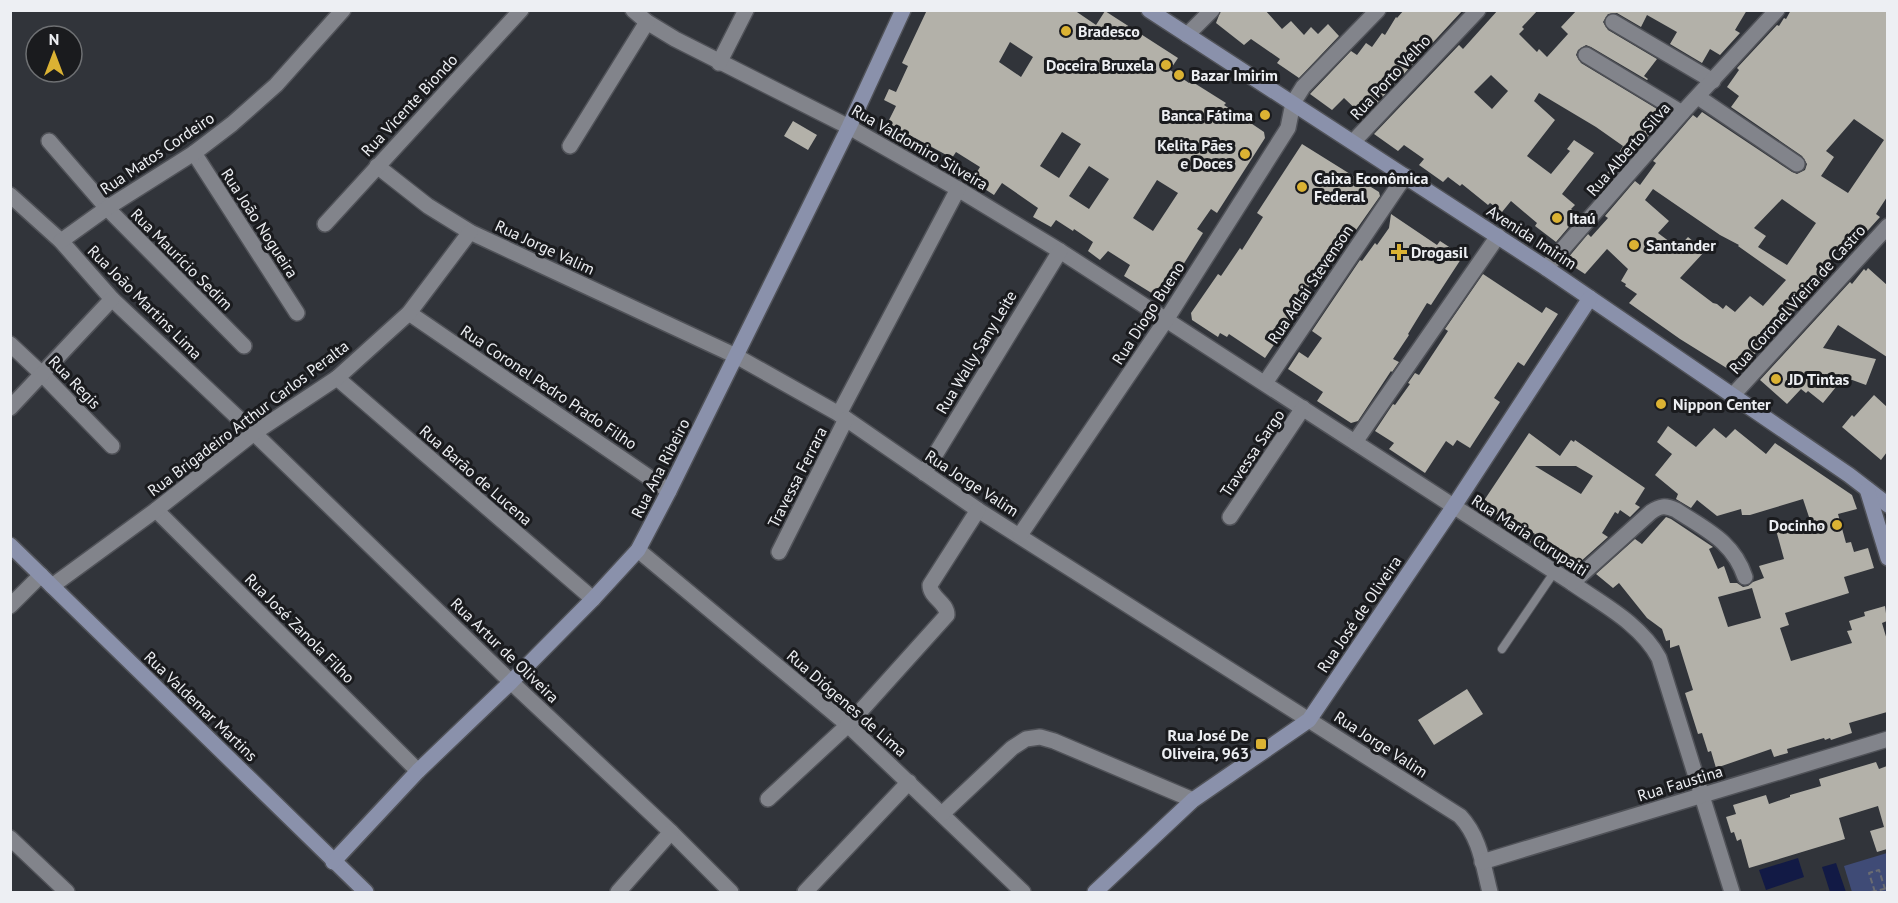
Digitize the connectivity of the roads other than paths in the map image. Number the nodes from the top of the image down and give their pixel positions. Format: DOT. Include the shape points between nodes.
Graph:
graph roads {
  1 [pos="343,10"];
  2 [pos="521,10"];
  3 [pos="633,10"];
  4 [pos="746,10"];
  5 [pos="903,10"];
  6 [pos="1149,10"];
  7 [pos="1212,10"];
  8 [pos="1378,10"];
  9 [pos="1478,10"];
  10 [pos="1777,10"];
  11 [pos="647,22"];
  12 [pos="1613,22"];
  13 [pos="1187,35"];
  14 [pos="1586,55"];
  15 [pos="719,63"];
  16 [pos="1713,81"];
  17 [pos="1698,97"];
  18 [pos="1293,103"];
  19 [pos="1682,113"];
  20 [pos="849,127"];
  21 [pos="49,141"];
  22 [pos="1353,142"];
  23 [pos="570,146"];
  24 [pos="194,153"];
  25 [pos="1797,164"];
  26 [pos="377,166"];
  27 [pos="1405,176"];
  28 [pos="958,189"];
  29 [pos="10,195"];
  30 [pos="107,208"];
  31 [pos="325,224"];
  32 [pos="1887,226"];
  33 [pos="470,232"];
  34 [pos="1498,236"];
  35 [pos="61,241"];
  36 [pos="1060,251"];
  37 [pos="1546,268"];
  38 [pos="1590,298"];
  39 [pos="112,299"];
  40 [pos="297,313"];
  41 [pos="409,313"];
  42 [pos="1166,320"];
  43 [pos="10,344"];
  44 [pos="244,346"];
  45 [pos="736,356"];
  46 [pos="42,374"];
  47 [pos="337,378"];
  48 [pos="1265,383"];
  49 [pos="1733,395"];
  50 [pos="10,408"];
  51 [pos="1303,408"];
  52 [pos="843,417"];
  53 [pos="254,434"];
  54 [pos="1355,442"];
  55 [pos="112,446"];
  56 [pos="924,473"];
  57 [pos="1867,489"];
  58 [pos="669,491"];
  59 [pos="1887,505"];
  60 [pos="1454,506"];
  61 [pos="156,510"];
  62 [pos="978,510"];
  63 [pos="1230,517"];
  64 [pos="1020,535"];
  65 [pos="10,546"];
  66 [pos="638,550"];
  67 [pos="779,552"];
  68 [pos="1887,558"];
  69 [pos="1555,571"];
  70 [pos="1745,577"];
  71 [pos="46,580"];
  72 [pos="1572,583"];
  73 [pos="593,599"];
  74 [pos="10,606"];
  75 [pos="1502,649"];
  76 [pos="511,682"];
  77 [pos="1309,720"];
  78 [pos="848,725"];
  79 [pos="1887,739"];
  80 [pos="418,771"];
  81 [pos="909,782"];
  82 [pos="1701,795"];
  83 [pos="768,799"];
  84 [pos="1193,800"];
  85 [pos="942,814"];
  86 [pos="671,832"];
  87 [pos="10,838"];
  88 [pos="1482,861"];
  89 [pos="333,862"];
  90 [pos="67,892"];
  91 [pos="366,892"];
  92 [pos="618,892"];
  93 [pos="731,892"];
  94 [pos="806,892"];
  95 [pos="1023,892"];
  96 [pos="1095,892"];
  97 [pos="1490,892"];
  98 [pos="1731,892"];
  1 -- 24 [label="street, Rua Matos Cordeiro" via="276,85"];
  2 -- 26 [label="street, Rua Vicente Biondo"];
  3 -- 11 [label="street, Rua Valdomiro Silveira"];
  4 -- 15 [label="street"];
  5 -- 20 [label="street, Rua Ana Ribeiro"];
  6 -- 13 [label="street, Avenida Imirim"];
  7 -- 13 [label="street"];
  8 -- 18 [label="street" via="1303,87"];
  9 -- 22 [label="street, Rua Porto Velho"];
  10 -- 16 [label="street, Rua Alberto Silva"];
  11 -- 15 [label="street, Rua Valdomiro Silveira"];
  11 -- 23 [label="street"];
  12 -- 16 [label="street"];
  13 -- 18 [label="street, Avenida Imirim"];
  14 -- 19 [label="street"];
  15 -- 20 [label="street, Rua Valdomiro Silveira"];
  16 -- 17 [label="street, Rua Alberto Silva"];
  17 -- 19 [label="street, Rua Alberto Silva"];
  17 -- 25 [label="street"];
  18 -- 22 [label="street, Avenida Imirim"];
  18 -- 42 [label="street, Rua Diogo Bueno" via="1288,128"];
  19 -- 37 [label="street, Rua Alberto Silva"];
  20 -- 28 [label="street, Rua Valdomiro Silveira"];
  20 -- 45 [label="street, Rua Ana Ribeiro"];
  21 -- 30 [label="street, Rua Maurício Sedim"];
  22 -- 27 [label="street, Avenida Imirim"];
  24 -- 30 [label="street, Rua Matos Cordeiro"];
  24 -- 40 [label="street, Rua João Nogueira"];
  26 -- 31 [label="street, Rua Vicente Biondo"];
  26 -- 33 [label="street, Rua Jorge Valim" via="428,206"];
  27 -- 34 [label="street, Avenida Imirim"];
  27 -- 48 [label="street, Rua Adlai Stevenson"];
  28 -- 36 [label="street, Rua Valdomiro Silveira"];
  28 -- 52 [label="street, Travessa Ferrara"];
  29 -- 35 [label="street, Rua João Martins Lima"];
  30 -- 35 [label="street, Rua Matos Cordeiro"];
  30 -- 44 [label="street, Rua Maurício Sedim"];
  32 -- 49 [label="street, Rua Coronel Vieira de Castro"];
  33 -- 41 [label="street, Rua Brigadeiro Arthur Carlos Peralta"];
  33 -- 45 [label="street, Rua Jorge Valim"];
  34 -- 37 [label="street, Avenida Imirim"];
  34 -- 54 [label="street"];
  35 -- 39 [label="street, Rua João Martins Lima"];
  36 -- 42 [label="street, Rua Valdomiro Silveira"];
  36 -- 56 [label="street, Rua Wally Sany Leite"];
  37 -- 38 [label="street, Avenida Imirim"];
  38 -- 49 [label="street, Avenida Imirim"];
  38 -- 60 [label="street, Rua José de Oliveira"];
  39 -- 46 [label="street"];
  39 -- 53 [label="street, Rua João Martins Lima"];
  41 -- 47 [label="street, Rua Brigadeiro Arthur Carlos Peralta"];
  41 -- 58 [label="street, Rua Coronel Pedro Prado Filho"];
  42 -- 48 [label="street, Rua Maria Curupaiti"];
  42 -- 64 [label="street, Rua Diogo Bueno"];
  43 -- 46 [label="street, Rua Regis"];
  45 -- 52 [label="street, Rua Jorge Valim"];
  45 -- 58 [label="street, Rua Ana Ribeiro"];
  46 -- 50 [label="street"];
  46 -- 55 [label="street, Rua Regis"];
  47 -- 53 [label="street, Rua Brigadeiro Arthur Carlos Peralta"];
  47 -- 73 [label="street, Rua Barão de Lucena"];
  48 -- 51 [label="street, Rua Maria Curupaiti"];
  49 -- 57 [label="street, Avenida Imirim"];
  51 -- 54 [label="street, Rua Maria Curupaiti"];
  51 -- 63 [label="street, Travessa Sargo"];
  52 -- 56 [label="street, Rua Jorge Valim"];
  52 -- 67 [label="street, Travessa Ferrara"];
  53 -- 61 [label="street, Rua Brigadeiro Arthur Carlos Peralta"];
  53 -- 76 [label="street, Rua Artur de Oliveira"];
  54 -- 60 [label="street, Rua Maria Curupaiti"];
  56 -- 62 [label="street, Rua Jorge Valim"];
  57 -- 59 [label="street, Avenida Imirim"];
  57 -- 68 [label="street"];
  58 -- 66 [label="street, Rua Ana Ribeiro"];
  60 -- 69 [label="street, Rua Maria Curupaiti"];
  60 -- 77 [label="street, Rua José de Oliveira"];
  61 -- 71 [label="street, Rua Brigadeiro Arthur Carlos Peralta"];
  61 -- 80 [label="street, Rua José Zanola Filho"];
  62 -- 64 [label="street, Rua Jorge Valim"];
  62 -- 78 [label="street" via="930,585 947,615"];
  64 -- 77 [label="street, Rua Jorge Valim"];
  65 -- 71 [label="street, Rua Valdemar Martins"];
  66 -- 73 [label="street, Rua Ana Ribeiro"];
  66 -- 78 [label="street, Rua Diógenes de Lima"];
  69 -- 72 [label="street, Rua Maria Curupaiti"];
  69 -- 75 [label="lane"];
  70 -- 72 [label="street" via="1732,550 1723,542 1676,510 1660,506"];
  71 -- 74 [label="street, Rua Brigadeiro Arthur Carlos Peralta"];
  71 -- 89 [label="street, Rua Valdemar Martins"];
  72 -- 82 [label="street, Rua Maria Curupaiti" via="1633,626 1652,646"];
  73 -- 76 [label="street, Rua Ana Ribeiro"];
  76 -- 80 [label="street, Rua Ana Ribeiro"];
  76 -- 86 [label="street, Rua Artur de Oliveira"];
  77 -- 84 [label="street, Rua José de Oliveira"];
  77 -- 88 [label="street, Rua Jorge Valim" via="1460,816 1476,838"];
  78 -- 81 [label="street, Rua Diógenes de Lima"];
  78 -- 83 [label="street"];
  79 -- 82 [label="street, Rua Faustina"];
  80 -- 89 [label="street, Rua Ana Ribeiro"];
  81 -- 85 [label="street, Rua Diógenes de Lima"];
  81 -- 94 [label="street"];
  82 -- 88 [label="street, Rua Faustina"];
  82 -- 98 [label="street, Rua Maria Curupaiti"];
  84 -- 85 [label="street" via="1040,737 1026,739 1012,748"];
  84 -- 96 [label="street, Rua José de Oliveira"];
  85 -- 95 [label="street, Rua Diógenes de Lima"];
  86 -- 92 [label="street"];
  86 -- 93 [label="street, Rua Artur de Oliveira"];
  87 -- 90 [label="street"];
  88 -- 97 [label="street, Rua Jorge Valim"];
  89 -- 91 [label="street, Rua Valdemar Martins"];
}
